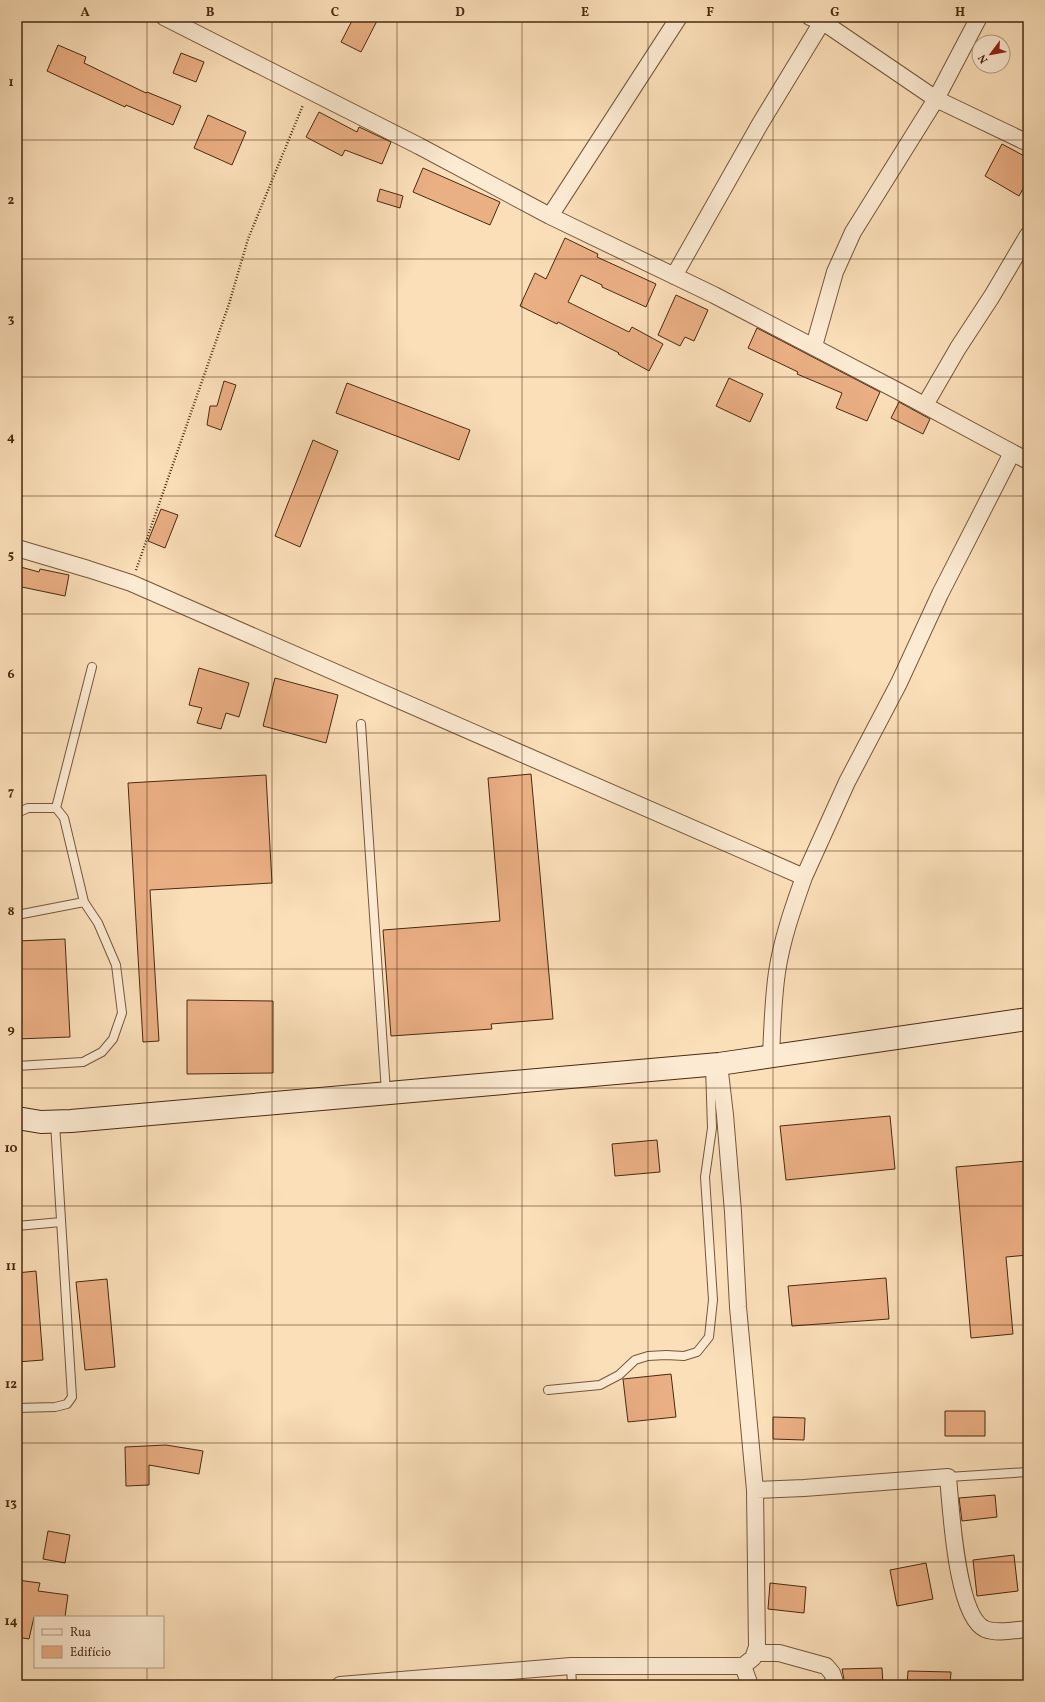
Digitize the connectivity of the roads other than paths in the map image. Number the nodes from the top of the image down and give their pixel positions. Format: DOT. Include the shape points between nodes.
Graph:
graph roads {
  1 [pos="164,17"];
  2 [pos="678,17"];
  3 [pos="979,17"];
  4 [pos="819,19"];
  5 [pos="936,99"];
  6 [pos="1028,143"];
  7 [pos="550,216"];
  8 [pos="1028,235"];
  9 [pos="674,276"];
  10 [pos="814,346"];
  11 [pos="926,405"];
  12 [pos="1012,453"];
  13 [pos="1028,461"];
  14 [pos="17,548"];
  15 [pos="92,667"];
  16 [pos="361,724"];
  17 [pos="56,808"];
  18 [pos="17,813"];
  19 [pos="804,877"];
  20 [pos="84,902"];
  21 [pos="17,915"];
  22 [pos="1028,1020"];
  23 [pos="771,1058"];
  24 [pos="714,1065"];
  25 [pos="17,1066"];
  26 [pos="386,1094"];
  27 [pos="17,1118"];
  28 [pos="55,1122"];
  29 [pos="61,1222"];
  30 [pos="17,1226"];
  31 [pos="548,1390"];
  32 [pos="17,1408"];
  33 [pos="1028,1472"];
  34 [pos="948,1477"];
  35 [pos="755,1490"];
  36 [pos="1028,1629"];
  37 [pos="755,1653"];
  38 [pos="571,1666"];
  39 [pos="743,1666"];
  40 [pos="444,1681"];
  41 [pos="340,1685"];
  42 [pos="572,1685"];
  43 [pos="750,1685"];
  44 [pos="836,1685"];
  1 -- 7 [label="street" via="419,146"];
  2 -- 7 [label="street"];
  3 -- 5 [label="street"];
  4 -- 5 [label="street"];
  4 -- 9 [label="street"];
  5 -- 6 [label="street"];
  5 -- 10 [label="street" via="853,232 835,272"];
  7 -- 9 [label="street"];
  8 -- 11 [label="street"];
  9 -- 10 [label="street"];
  10 -- 11 [label="street"];
  11 -- 12 [label="street"];
  12 -- 13 [label="street"];
  12 -- 19 [label="street" via="940,594 899,683 847,782"];
  14 -- 19 [label="street" via="131,584"];
  15 -- 17 [label="lane"];
  16 -- 26 [label="lane"];
  17 -- 18 [label="lane" via="28,808"];
  17 -- 20 [label="lane" via="64,818"];
  19 -- 23 [label="street" via="785,933 777,972"];
  20 -- 21 [label="lane"];
  20 -- 25 [label="lane" via="98,923 116,965 122,1013 113,1039 102,1052 82,1062"];
  22 -- 23 [label="street"];
  23 -- 24 [label="street"];
  24 -- 26 [label="street"];
  24 -- 31 [label="lane" via="712,1128 705,1177 713,1300 709,1337 697,1352 684,1356 648,1356 635,1360 622,1372 600,1385"];
  24 -- 35 [label="street" via="725,1115 738,1307"];
  26 -- 28 [label="street"];
  27 -- 28 [label="street"];
  28 -- 29 [label="lane"];
  29 -- 30 [label="lane"];
  29 -- 32 [label="lane" via="72,1397 67,1404 55,1407"];
  33 -- 34 [label="lane"];
  34 -- 35 [label="street"];
  34 -- 36 [label="street" via="956,1560 970,1613 980,1626 987,1630"];
  35 -- 37 [label="street"];
  37 -- 39 [label="street"];
  37 -- 44 [label="street" via="780,1654 826,1666 832,1673"];
  38 -- 39 [label="street"];
  38 -- 40 [label="street"];
  38 -- 42 [label="lane"];
  39 -- 43 [label="street"];
  40 -- 41 [label="street"];
}
